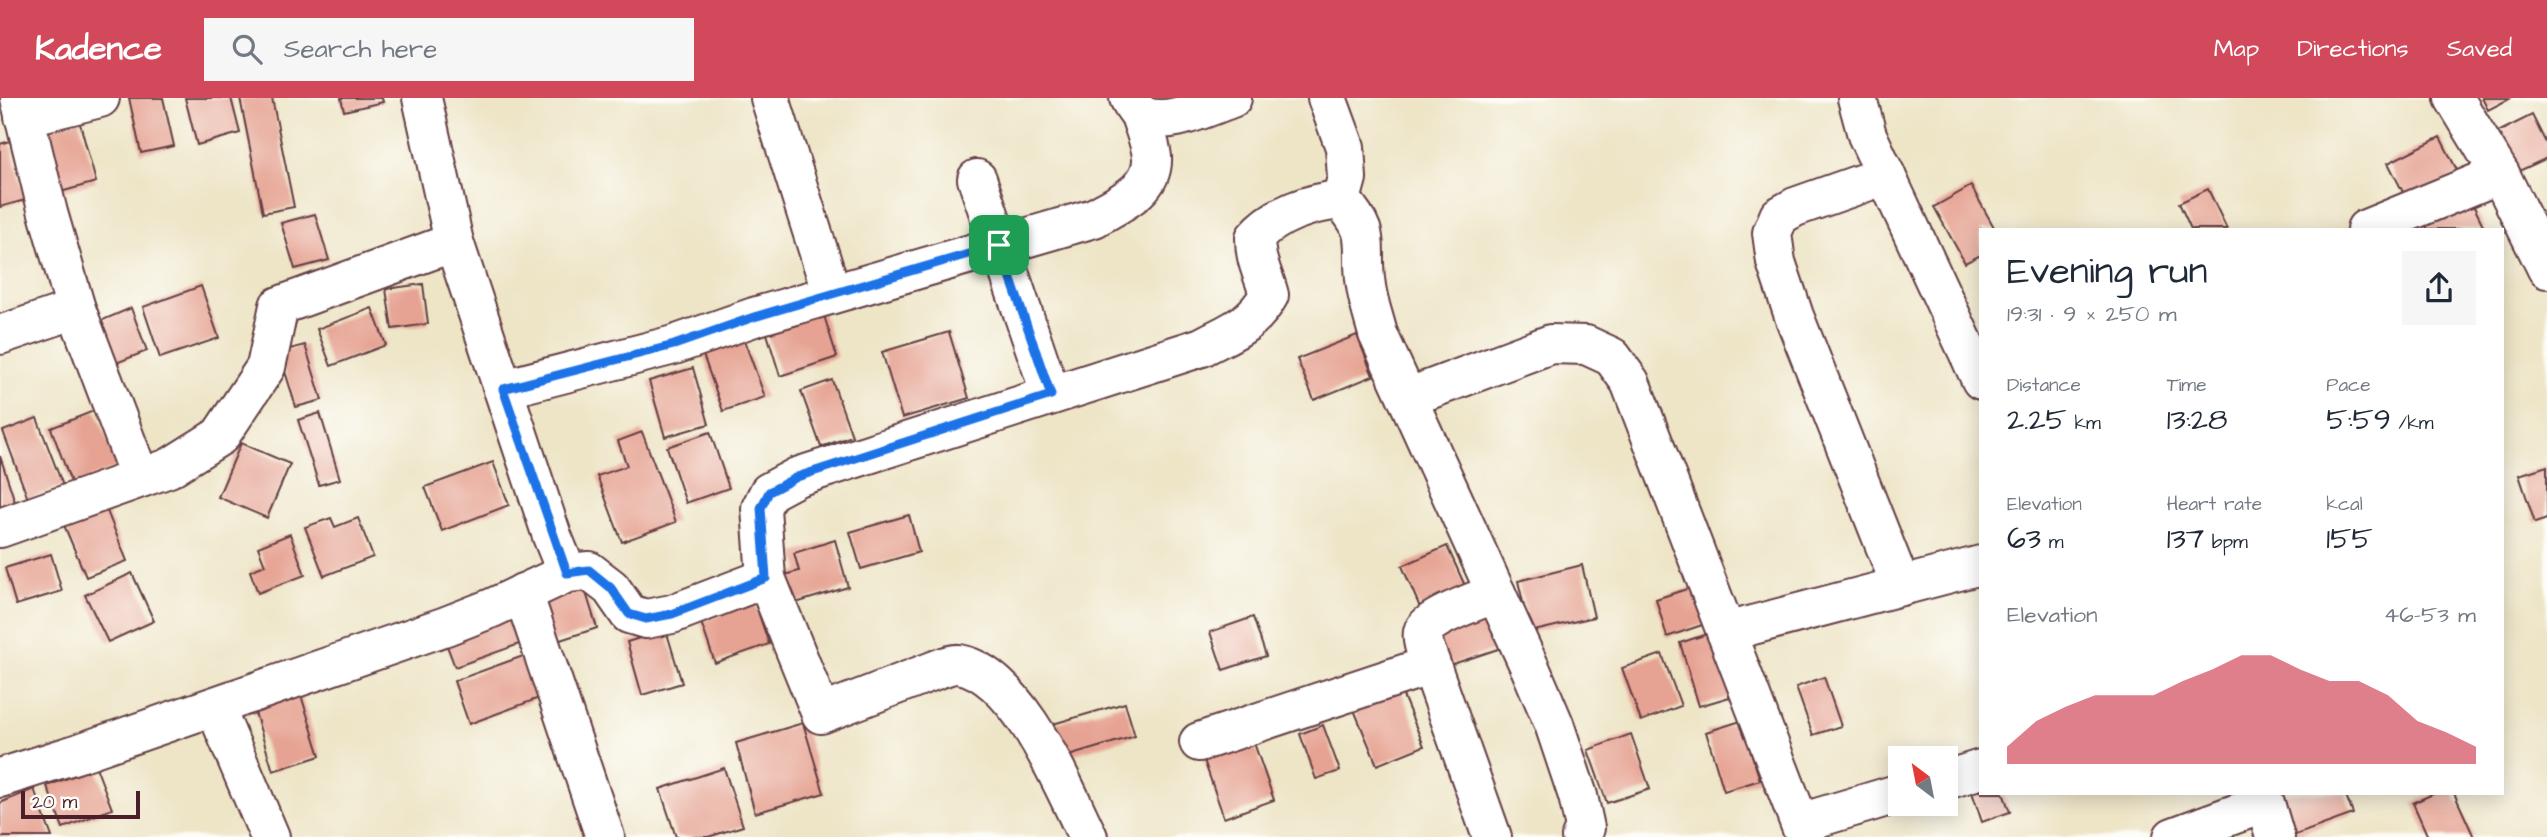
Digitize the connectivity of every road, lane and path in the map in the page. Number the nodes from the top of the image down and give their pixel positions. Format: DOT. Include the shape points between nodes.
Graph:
graph roads {
  1 [pos="100,98"];
  2 [pos="422,98"];
  3 [pos="770,98"];
  4 [pos="1232,98"];
  5 [pos="1327,98"];
  6 [pos="1857,98"];
  7 [pos="2454,98"];
  8 [pos="1135,106"];
  9 [pos="22,108"];
  10 [pos="2500,174"];
  11 [pos="1886,175"];
  12 [pos="976,179"];
  13 [pos="1341,200"];
  14 [pos="2368,228"];
  15 [pos="454,243"];
  16 [pos="999,245"];
  17 [pos="2547,269"];
  18 [pos="832,294"];
  19 [pos="76,309"];
  20 [pos="0,335"];
  21 [pos="1979,376"];
  22 [pos="503,389"];
  23 [pos="1051,395"];
  24 [pos="1407,398"];
  25 [pos="140,478"];
  26 [pos="0,528"];
  27 [pos="1979,566"];
  28 [pos="567,573"];
  29 [pos="766,578"];
  30 [pos="1901,586"];
  31 [pos="523,593"];
  32 [pos="1496,593"];
  33 [pos="1726,632"];
  34 [pos="1431,665"];
  35 [pos="215,707"];
  36 [pos="1199,742"];
  37 [pos="1979,770"];
  38 [pos="1958,776"];
  39 [pos="0,778"];
  40 [pos="1888,798"];
  41 [pos="2268,811"];
  42 [pos="1803,830"];
  43 [pos="270,837"];
  44 [pos="605,837"];
  45 [pos="1088,837"];
  46 [pos="1492,837"];
  47 [pos="1581,837"];
  48 [pos="2172,837"];
  1 -- 9 [label="street"];
  2 -- 15 [label="street"];
  3 -- 18 [label="street"];
  4 -- 8 [label="street" via="1157,120"];
  5 -- 13 [label="street" via="1345,147 1347,178"];
  6 -- 11 [label="street" via="1867,135"];
  7 -- 10 [label="street"];
  8 -- 16 [label="street" via="1152,158 1146,183 1094,218"];
  9 -- 19 [label="street"];
  10 -- 14 [label="street"];
  10 -- 17 [label="street"];
  11 -- 21 [label="street"];
  11 -- 30 [label="street" via="1779,215 1772,233 1776,262 1794,316"];
  12 -- 16 [label="street"];
  13 -- 23 [label="street" via="1266,224 1255,238 1255,258 1269,295 1261,311 1241,327 1202,347"];
  13 -- 24 [label="street" via="1363,230 1366,285 1378,334"];
  15 -- 22 [label="street"];
  15 -- 25 [label="street" via="279,306 265,367 220,436 169,468"];
  16 -- 18 [label="street"];
  16 -- 23 [label="street"];
  18 -- 22 [label="street" via="674,345"];
  19 -- 20 [label="street"];
  19 -- 25 [label="street"];
  22 -- 28 [label="street"];
  23 -- 29 [label="street" via="797,477 769,492 761,508"];
  24 -- 32 [label="street"];
  24 -- 33 [label="street" via="1550,344 1586,345 1612,357 1630,383"];
  25 -- 26 [label="street"];
  27 -- 30 [label="street"];
  28 -- 29 [label="street" via="589,570 611,588 629,614 646,619 672,614"];
  28 -- 31 [label="street"];
  29 -- 45 [label="street" via="821,714 957,664 982,674 1011,698 1040,741"];
  30 -- 33 [label="street"];
  31 -- 35 [label="street" via="446,626"];
  31 -- 44 [label="street"];
  32 -- 34 [label="street" via="1426,626 1423,643"];
  32 -- 47 [label="street" via="1558,736 1578,796 1585,828"];
  33 -- 42 [label="street"];
  34 -- 36 [label="street"];
  34 -- 46 [label="street"];
  35 -- 39 [label="street"];
  35 -- 43 [label="street"];
  37 -- 38 [label="street"];
  40 -- 42 [label="street"];
  41 -- 48 [label="street"];
}
